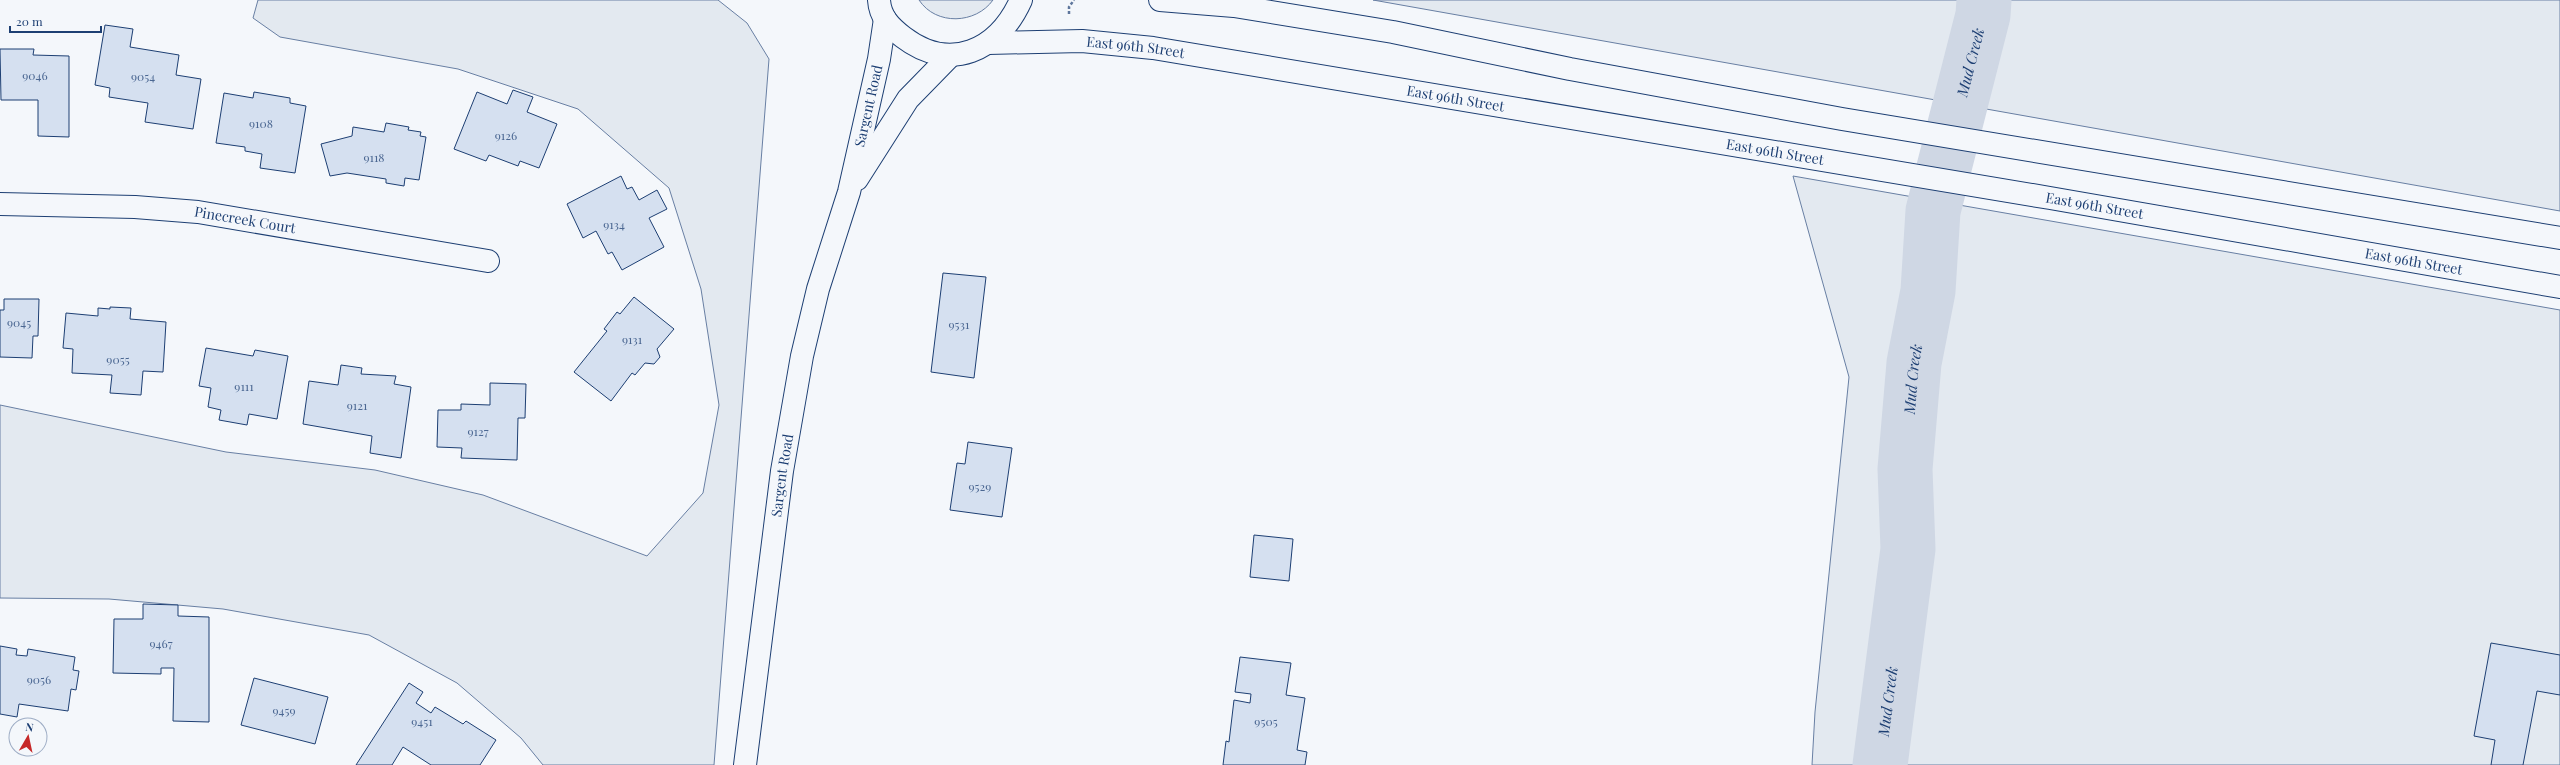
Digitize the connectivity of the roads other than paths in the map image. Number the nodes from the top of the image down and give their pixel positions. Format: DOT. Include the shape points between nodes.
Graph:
graph roads {
  1 [pos="1021,0"];
  2 [pos="1160,0"];
  3 [pos="878,6"];
  4 [pos="988,43"];
  5 [pos="950,56"];
  6 [pos="849,192"];
  7 [pos="0,204"];
  8 [pos="2560,238"];
  9 [pos="488,261"];
  10 [pos="2560,287"];
  11 [pos="745,765"];
  1 -- 4 [label="main road" via="1007,23"];
  2 -- 8 [label="main road" via="1234,6 1393,32 1577,70 1842,119"];
  3 -- 5 [label="main road" via="917,47"];
  3 -- 6 [label="main road, Sargent Road" via="879,59"];
  4 -- 5 [label="main road" via="965,53"];
  4 -- 10 [label="main road, East 96th Street" via="1082,41 1146,48 2050,198"];
  5 -- 6 [label="main road, Sargent Road" via="908,99"];
  6 -- 11 [label="main road, Sargent Road" via="818,288 798,378 782,471"];
  7 -- 9 [label="main road, Pinecreek Court" via="136,207 198,212"];
}
